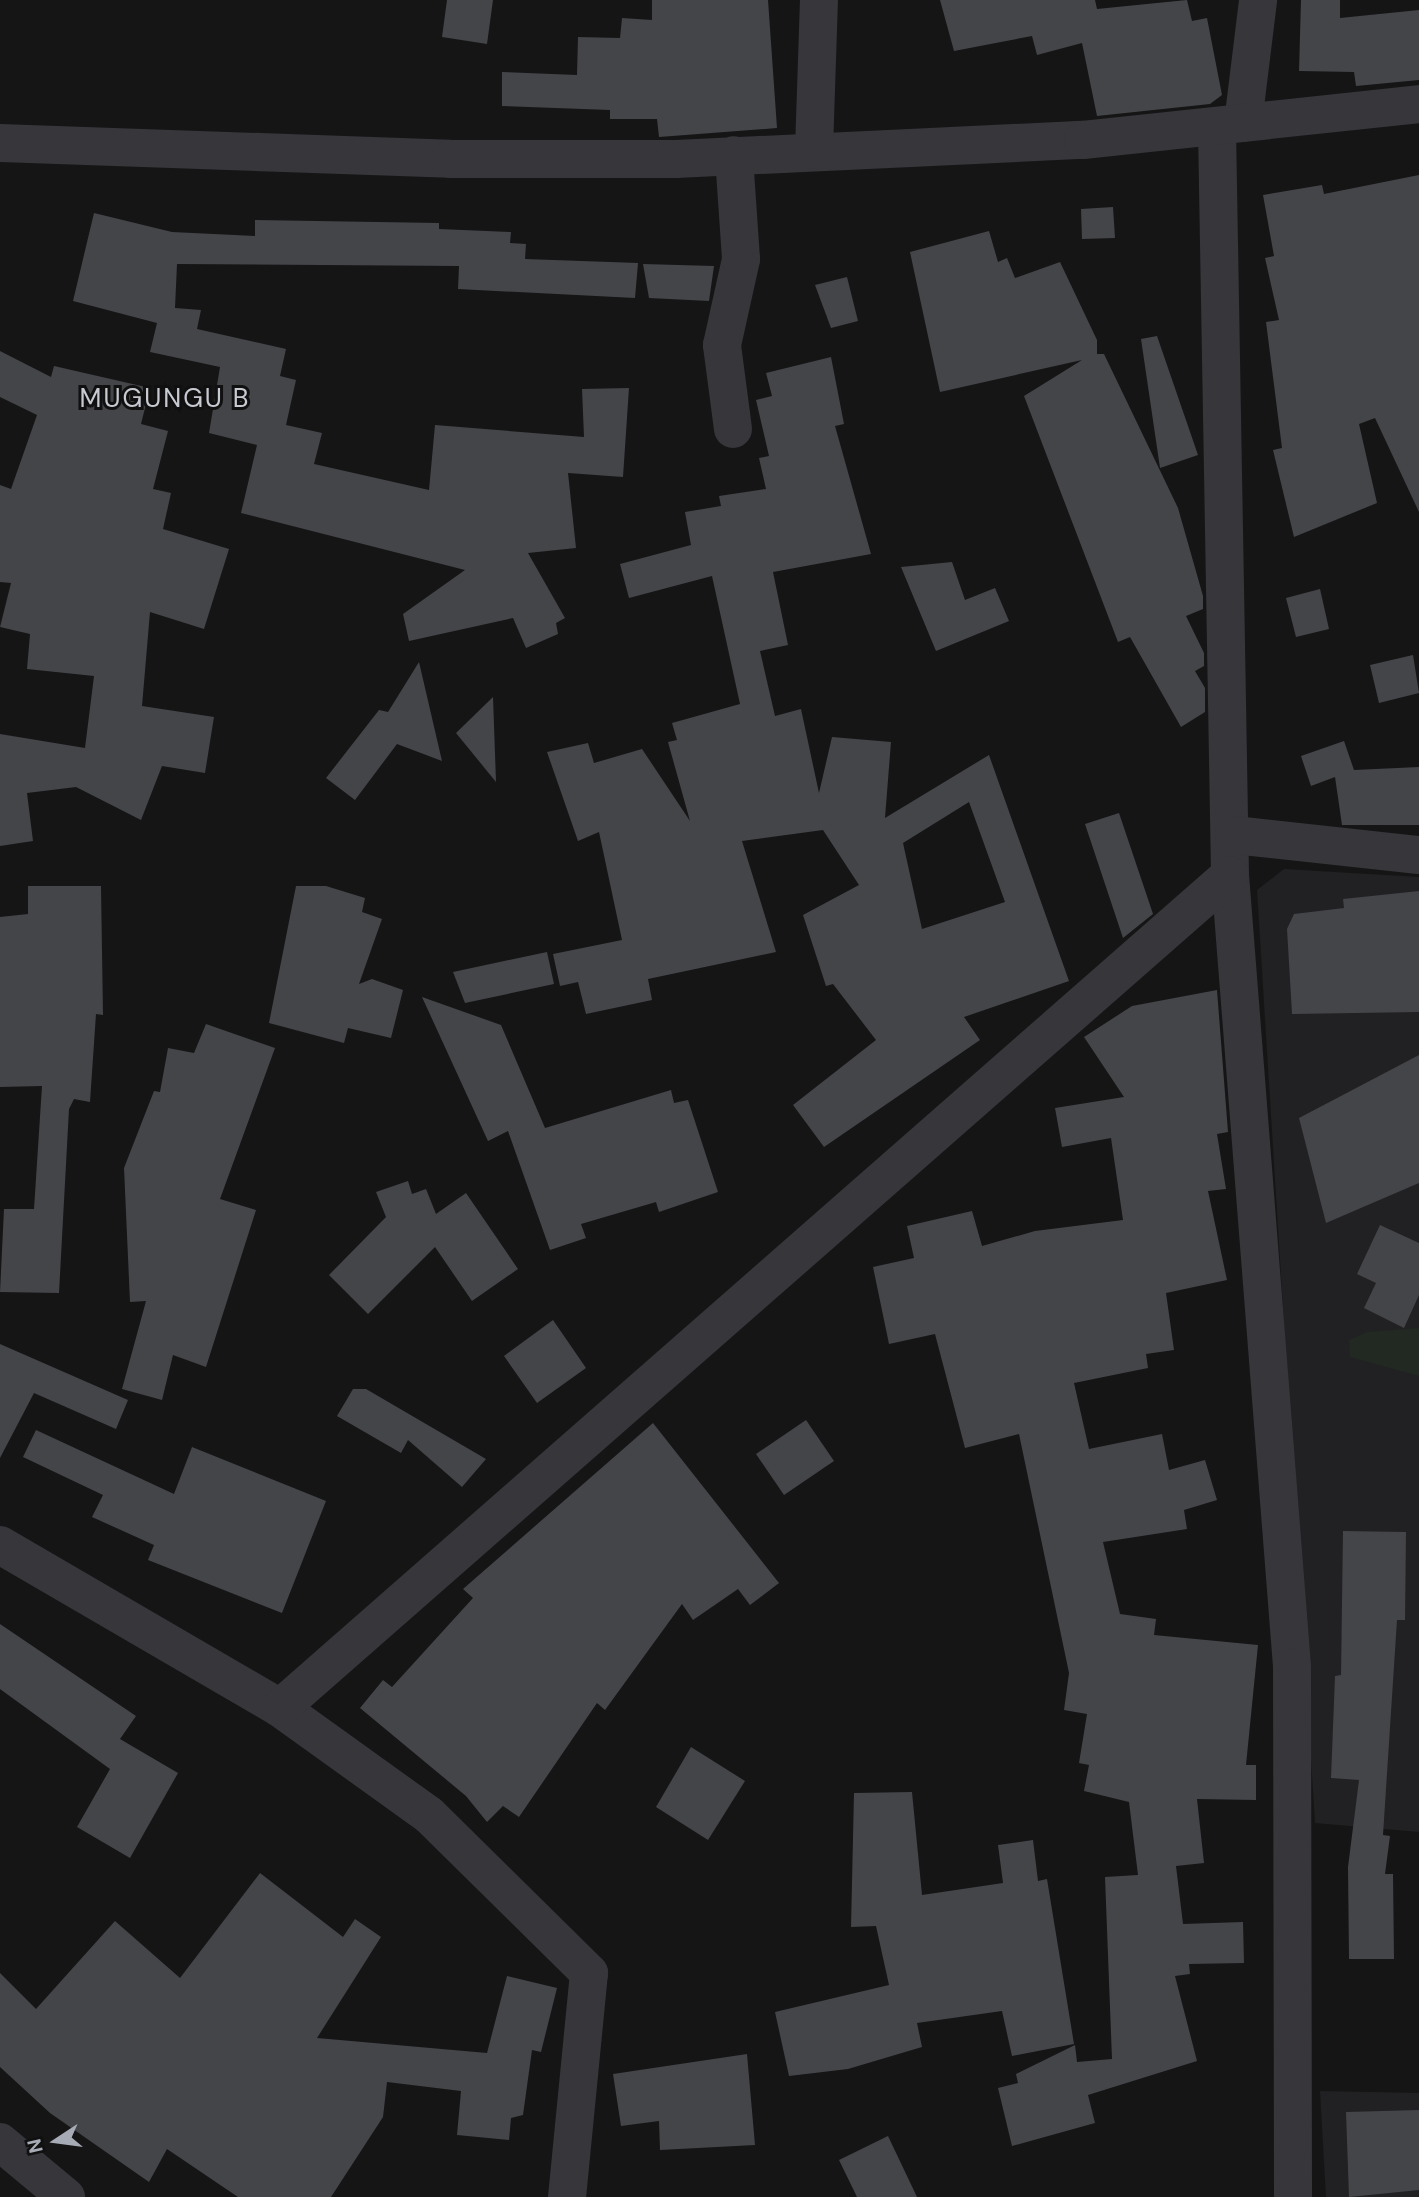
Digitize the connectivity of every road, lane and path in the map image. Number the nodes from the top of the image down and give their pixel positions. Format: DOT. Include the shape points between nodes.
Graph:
graph roads {
  1 [pos="819,0"];
  2 [pos="1258,0"];
  3 [pos="1419,104"];
  4 [pos="1230,126"];
  5 [pos="0,143"];
  6 [pos="814,150"];
  7 [pos="734,155"];
  8 [pos="733,429"];
  9 [pos="1234,835"];
  10 [pos="1419,855"];
  11 [pos="1230,876"];
  12 [pos="0,1545"];
  13 [pos="280,1708"];
  14 [pos="0,2142"];
  15 [pos="65,2197"];
  16 [pos="567,2197"];
  17 [pos="1293,2197"];
  1 -- 6 [label="street"];
  2 -- 4 [label="street"];
  3 -- 4 [label="street"];
  4 -- 6 [label="street"];
  4 -- 9 [label="street"];
  5 -- 7 [label="street" via="450,159"];
  6 -- 7 [label="street"];
  7 -- 8 [label="street" via="741,260 722,345"];
  9 -- 10 [label="street"];
  9 -- 11 [label="street"];
  11 -- 13 [label="street"];
  11 -- 17 [label="street" via="1292,1667"];
  12 -- 13 [label="street"];
  13 -- 16 [label="street" via="429,1815 589,1973"];
  14 -- 15 [label="street"];
}
